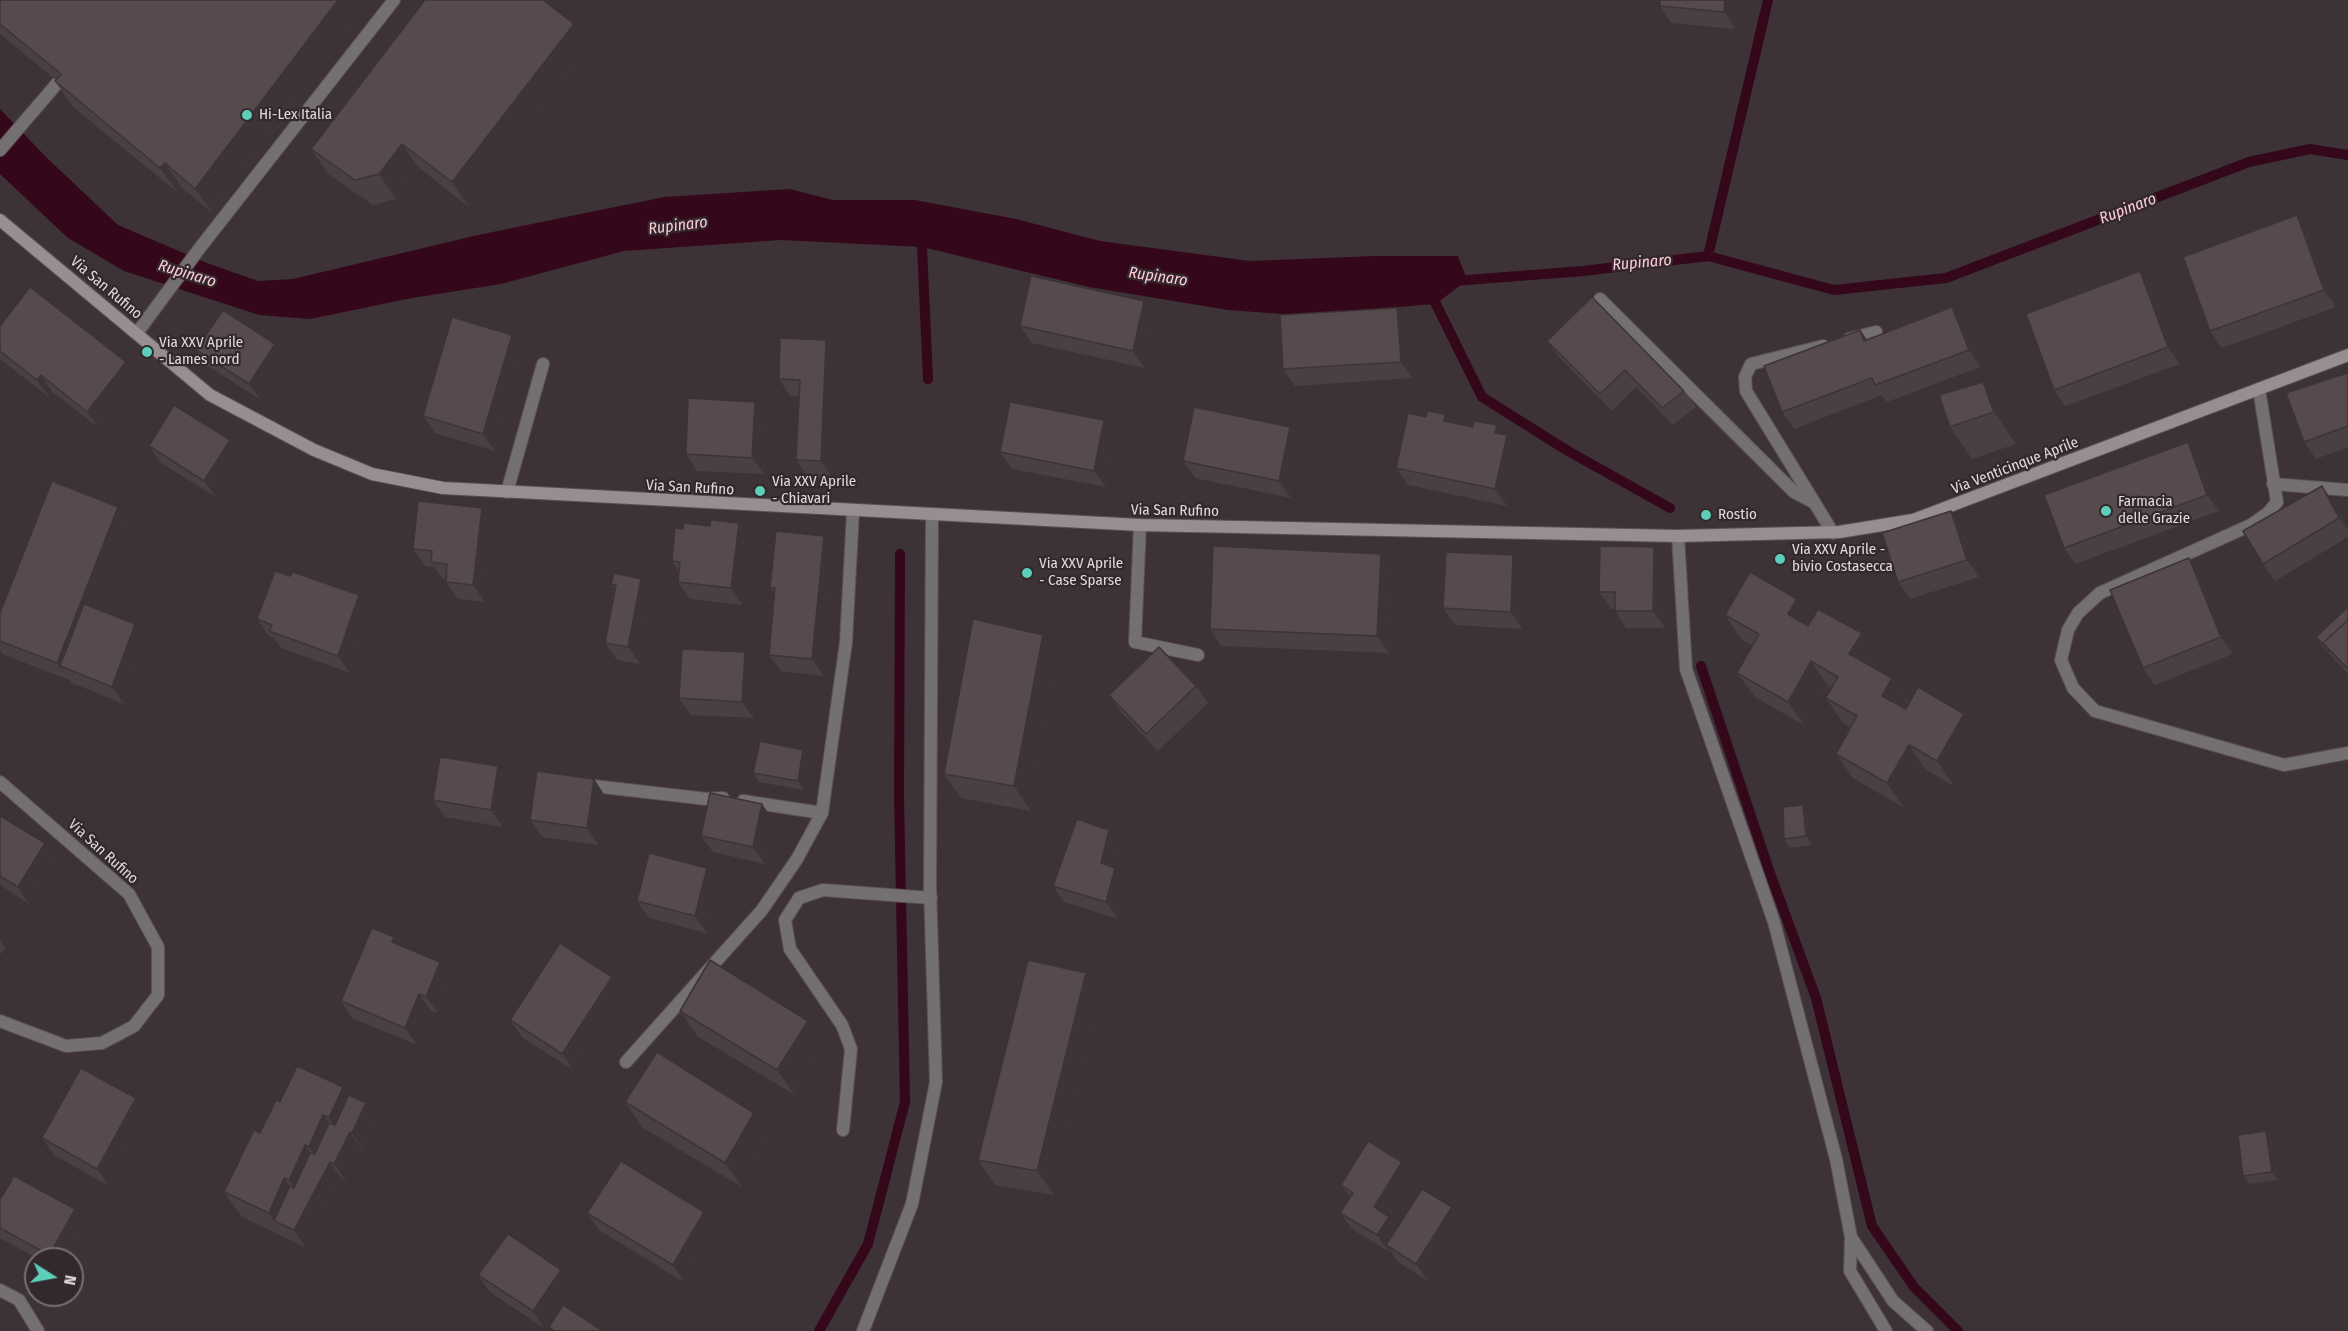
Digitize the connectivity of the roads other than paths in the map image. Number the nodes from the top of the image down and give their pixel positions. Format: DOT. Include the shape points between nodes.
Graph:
graph roads {
  1 [pos="394,0"];
  2 [pos="77,60"];
  3 [pos="0,150"];
  4 [pos="0,220"];
  5 [pos="1600,299"];
  6 [pos="1876,332"];
  7 [pos="136,333"];
  8 [pos="2348,355"];
  9 [pos="543,364"];
  10 [pos="2259,389"];
  11 [pos="2273,484"];
  12 [pos="2348,489"];
  13 [pos="507,492"];
  14 [pos="1813,502"];
  15 [pos="853,511"];
  16 [pos="932,515"];
  17 [pos="1140,525"];
  18 [pos="1833,532"];
  19 [pos="1678,536"];
  20 [pos="1198,655"];
  21 [pos="2348,753"];
  22 [pos="0,782"];
  23 [pos="573,784"];
  24 [pos="822,813"];
  25 [pos="931,898"];
  26 [pos="0,1021"];
  27 [pos="626,1062"];
  28 [pos="843,1130"];
  29 [pos="1851,1237"];
  30 [pos="0,1290"];
  31 [pos="38,1331"];
  32 [pos="863,1331"];
  33 [pos="1886,1331"];
  34 [pos="1927,1331"];
  1 -- 7 [label="street"];
  2 -- 3 [label="street"];
  4 -- 7 [label="main road, Via San Rufino"];
  5 -- 14 [label="street" via="1794,492"];
  6 -- 14 [label="street" via="1751,364 1745,377 1746,391"];
  7 -- 13 [label="main road, Via San Rufino" via="210,395 314,450 372,474 443,488"];
  8 -- 10 [label="main road, Via Venticinque Aprile"];
  9 -- 13 [label="street"];
  10 -- 11 [label="street"];
  10 -- 18 [label="main road, Via Venticinque Aprile" via="1913,520"];
  11 -- 12 [label="street"];
  11 -- 21 [label="street" via="2277,502 2252,525 2100,593 2078,613 2068,630 2061,660 2073,688 2095,711 2284,765"];
  13 -- 15 [label="main road, Via San Rufino"];
  14 -- 18 [label="street"];
  15 -- 16 [label="main road, Via San Rufino"];
  15 -- 24 [label="street" via="846,642"];
  16 -- 17 [label="main road, Via San Rufino"];
  16 -- 25 [label="street"];
  17 -- 19 [label="main road, Via San Rufino"];
  17 -- 20 [label="street" via="1135,642"];
  18 -- 19 [label="main road, Via Venticinque Aprile"];
  19 -- 29 [label="street" via="1686,669 1774,922 1836,1159"];
  22 -- 26 [label="street, Via San Rufino" via="129,894 158,947 158,995 134,1026 102,1043 66,1046"];
  23 -- 24 [label="street" via="724,798"];
  24 -- 27 [label="street" via="762,910"];
  25 -- 28 [label="street" via="823,890 799,898 785,920 790,949 842,1024 851,1049"];
  25 -- 32 [label="street" via="936,1082 912,1204"];
  29 -- 33 [label="street" via="1850,1271"];
  29 -- 34 [label="street" via="1893,1300"];
  30 -- 31 [label="street" via="19,1300"];
}
